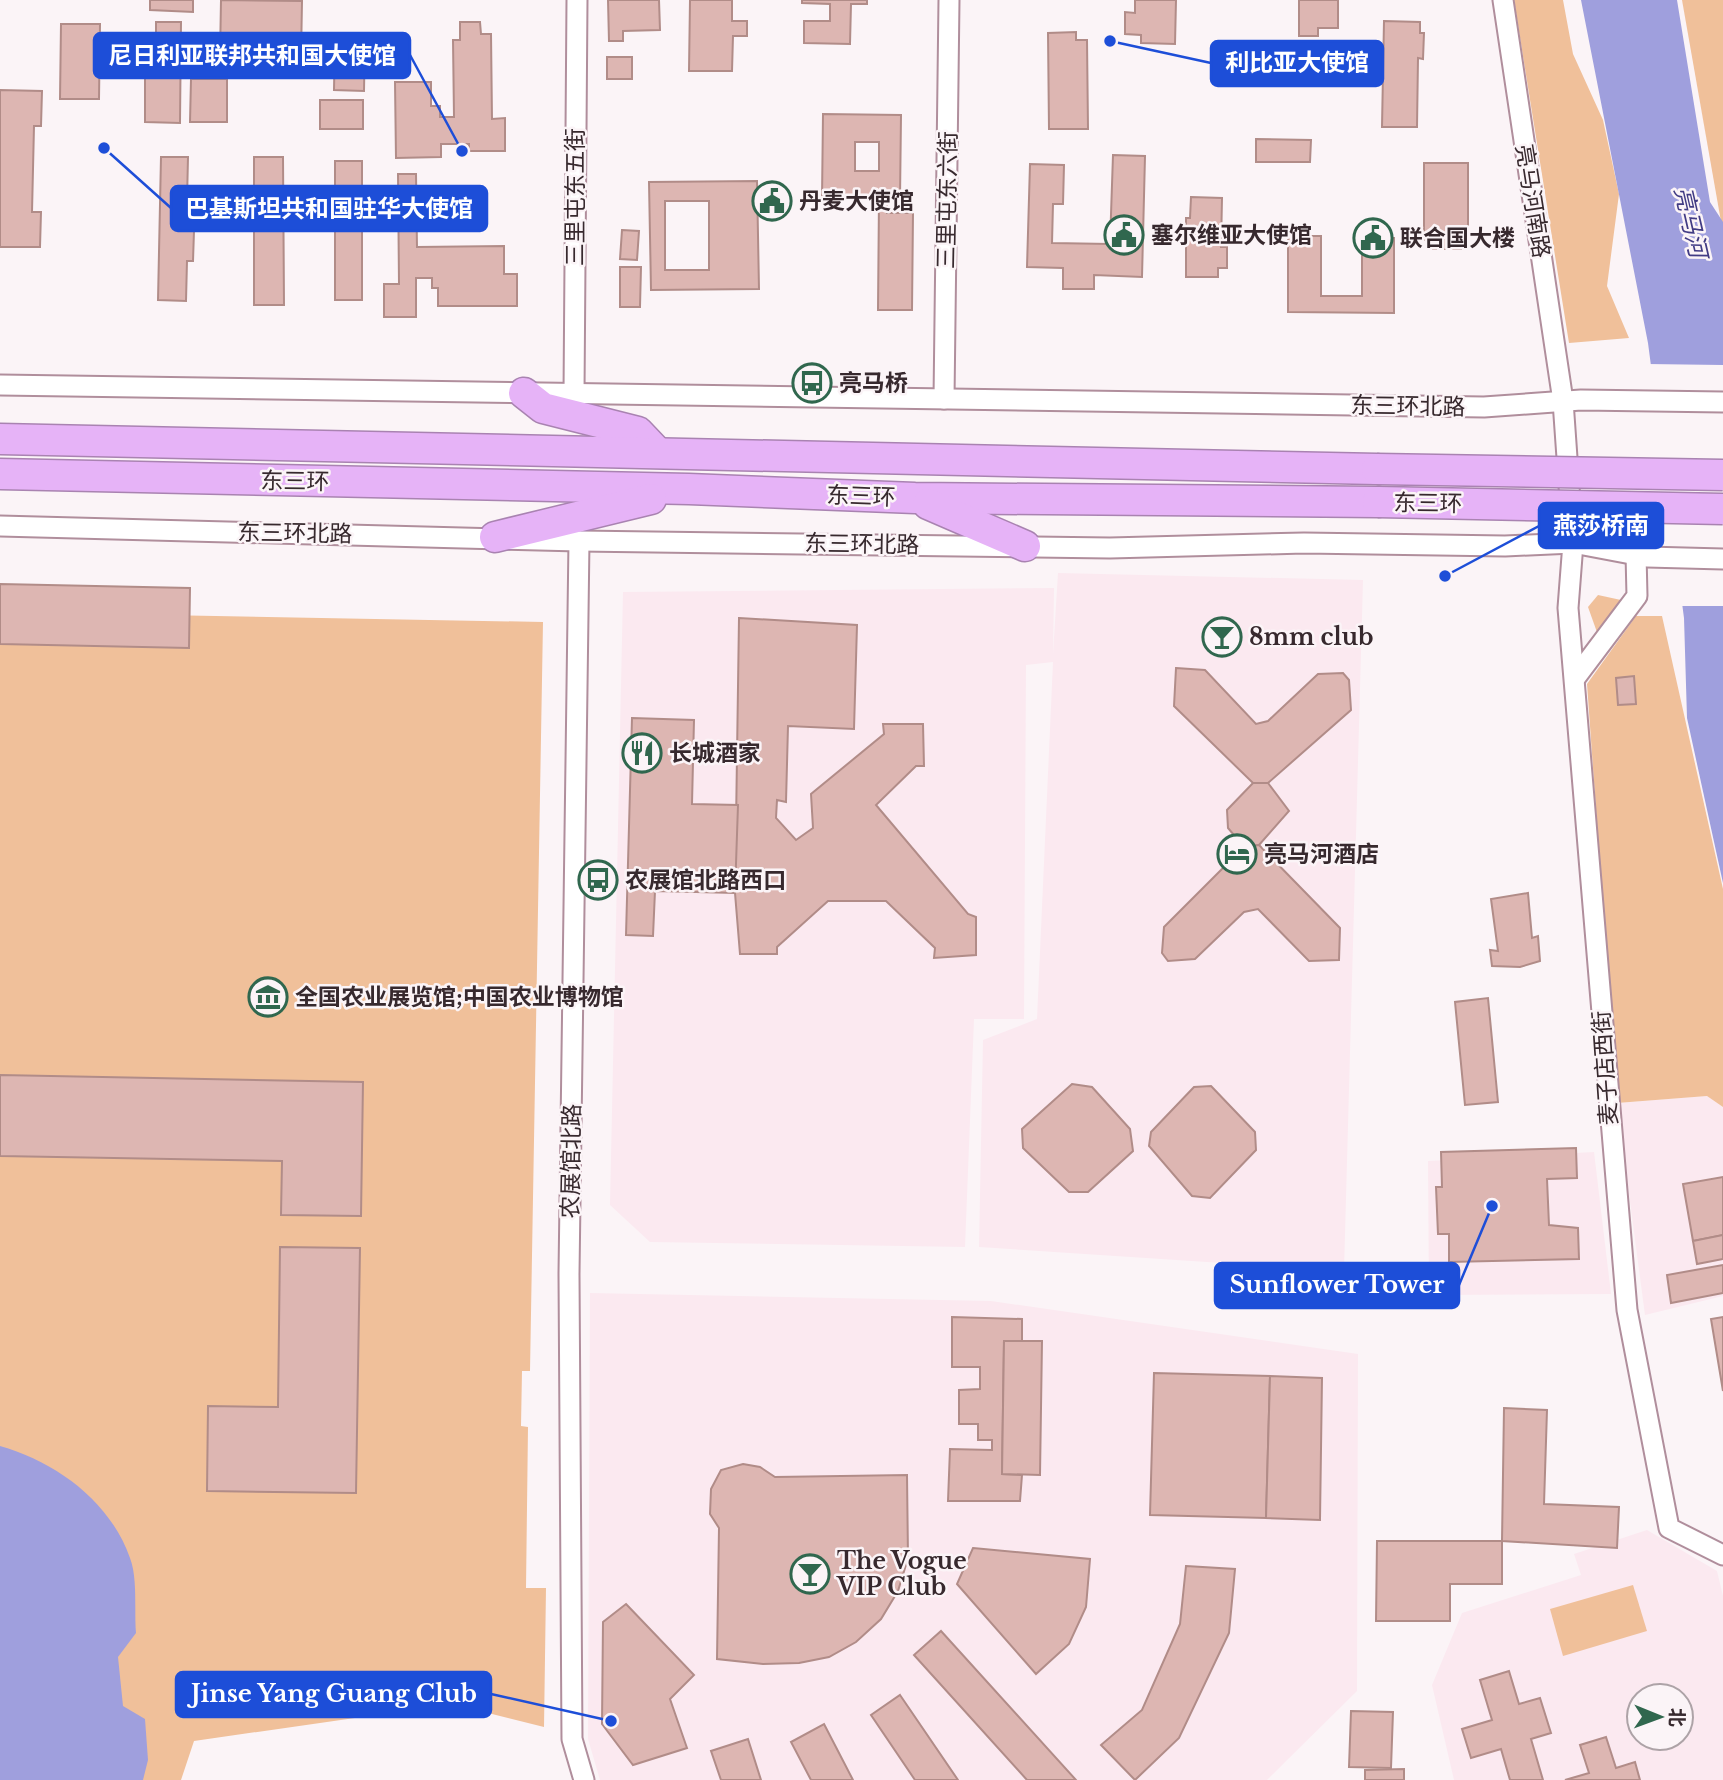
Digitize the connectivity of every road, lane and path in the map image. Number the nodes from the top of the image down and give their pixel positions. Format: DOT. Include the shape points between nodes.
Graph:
graph roads {
  1 [pos="577,0"];
  2 [pos="949,0"];
  3 [pos="1503,0"];
  4 [pos="0,385"];
  5 [pos="524,393"];
  6 [pos="574,394"];
  7 [pos="944,399"];
  8 [pos="1563,401"];
  9 [pos="1723,402"];
  10 [pos="0,439"];
  11 [pos="657,452"];
  12 [pos="0,474"];
  13 [pos="1723,475"];
  14 [pos="689,489"];
  15 [pos="915,498"];
  16 [pos="1723,509"];
  17 [pos="0,526"];
  18 [pos="495,537"];
  19 [pos="579,541"];
  20 [pos="1573,543"];
  21 [pos="1024,546"];
  22 [pos="1642,556"];
  23 [pos="1723,559"];
  24 [pos="1576,677"];
  25 [pos="1723,1555"];
  26 [pos="584,1780"];
  1 -- 6 [label="street, 三里屯东五街"];
  2 -- 7 [label="street, 三里屯东六街"];
  3 -- 8 [label="street, 亮马河南路"];
  4 -- 5 [label="street, 东三环北路"];
  5 -- 6 [label="street, 东三环北路"];
  5 -- 11 [label="highway" via="543,408 638,432"];
  6 -- 7 [label="street, 东三环北路"];
  7 -- 8 [label="street, 东三环北路" via="1484,407"];
  8 -- 9 [label="street, 东三环北路"];
  8 -- 20 [label="street, 亮马河南路"];
  10 -- 11 [label="highway, 东三环"];
  11 -- 13 [label="highway, 东三环, bridge"];
  12 -- 14 [label="highway, 东三环"];
  14 -- 15 [label="highway, 东三环"];
  14 -- 18 [label="highway"];
  15 -- 16 [label="highway, 东三环, bridge"];
  15 -- 21 [label="highway"];
  17 -- 18 [label="street, 东三环北路"];
  18 -- 19 [label="street, 东三环北路"];
  19 -- 21 [label="street, 东三环北路"];
  19 -- 26 [label="street, 农展馆北路" via="568,1397 572,1739"];
  20 -- 21 [label="street, 东三环北路" via="1505,547 1304,543"];
  20 -- 22 [label="street, 东三环北路"];
  20 -- 24 [label="street, 麦子店西街" via="1568,608"];
  22 -- 23 [label="street, 东三环北路"];
  22 -- 24 [label="street" via="1637,596"];
  24 -- 25 [label="street, 麦子店西街" via="1627,1310 1669,1528"];
}
